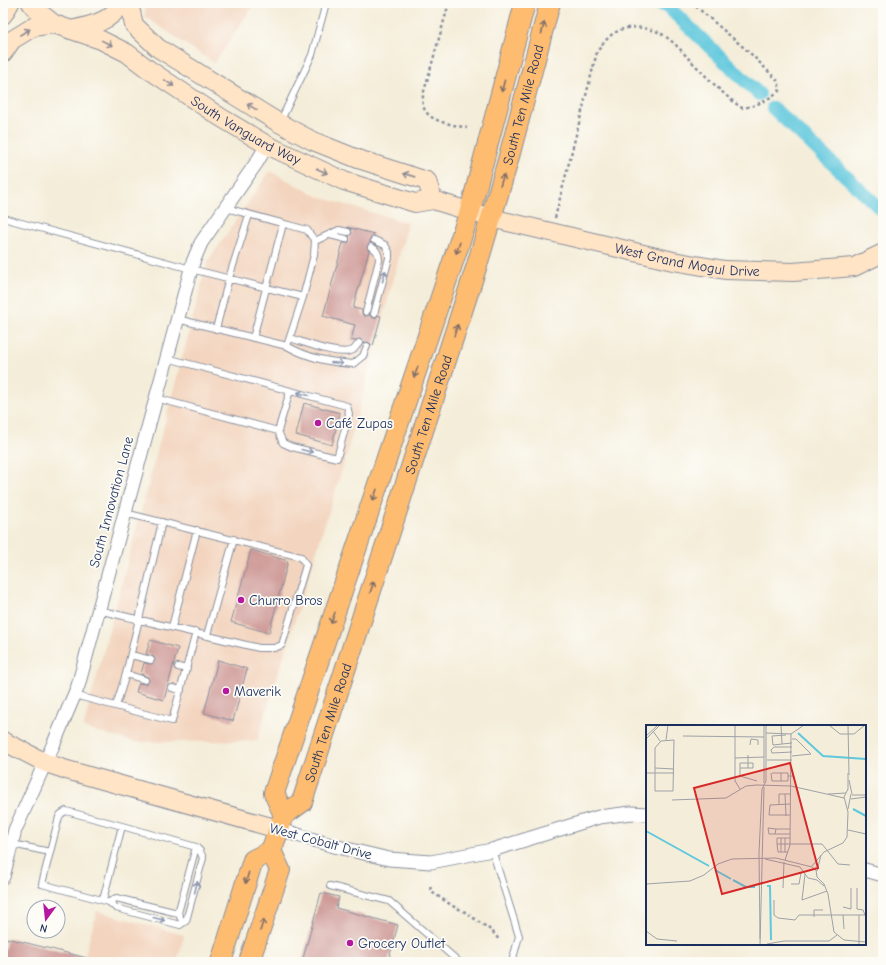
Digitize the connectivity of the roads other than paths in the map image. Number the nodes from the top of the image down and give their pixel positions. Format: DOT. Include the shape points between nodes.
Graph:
graph roads {
  1 [pos="10,3"];
  2 [pos="31,3"];
  3 [pos="121,3"];
  4 [pos="129,3"];
  5 [pos="326,3"];
  6 [pos="525,3"];
  7 [pos="550,3"];
  8 [pos="3,15"];
  9 [pos="62,27"];
  10 [pos="3,53"];
  11 [pos="279,123"];
  12 [pos="268,145"];
  13 [pos="433,200"];
  14 [pos="226,208"];
  15 [pos="470,212"];
  16 [pos="249,215"];
  17 [pos="3,218"];
  18 [pos="491,218"];
  19 [pos="282,224"];
  20 [pos="347,235"];
  21 [pos="374,240"];
  22 [pos="315,241"];
  23 [pos="371,247"];
  24 [pos="883,253"];
  25 [pos="191,269"];
  26 [pos="229,278"];
  27 [pos="265,288"];
  28 [pos="303,297"];
  29 [pos="366,312"];
  30 [pos="374,314"];
  31 [pos="177,319"];
  32 [pos="216,329"];
  33 [pos="253,338"];
  34 [pos="290,338"];
  35 [pos="358,343"];
  36 [pos="288,346"];
  37 [pos="367,346"];
  38 [pos="167,358"];
  39 [pos="290,391"];
  40 [pos="156,398"];
  41 [pos="278,431"];
  42 [pos="125,513"];
  43 [pos="162,522"];
  44 [pos="197,530"];
  45 [pos="234,539"];
  46 [pos="98,610"];
  47 [pos="138,620"];
  48 [pos="172,626"];
  49 [pos="196,632"];
  50 [pos="207,635"];
  51 [pos="131,655"];
  52 [pos="151,660"];
  53 [pos="178,667"];
  54 [pos="187,669"];
  55 [pos="126,674"];
  56 [pos="145,680"];
  57 [pos="172,688"];
  58 [pos="181,690"];
  59 [pos="74,695"];
  60 [pos="116,706"];
  61 [pos="3,741"];
  62 [pos="46,763"];
  63 [pos="646,814"];
  64 [pos="281,822"];
  65 [pos="122,826"];
  66 [pos="12,844"];
  67 [pos="196,847"];
  68 [pos="271,850"];
  69 [pos="492,850"];
  70 [pos="50,852"];
  71 [pos="866,870"];
  72 [pos="883,875"];
  73 [pos="3,877"];
  74 [pos="330,886"];
  75 [pos="103,900"];
  76 [pos="110,902"];
  77 [pos="142,904"];
  78 [pos="178,913"];
  79 [pos="139,914"];
  80 [pos="183,923"];
  81 [pos="221,962"];
  82 [pos="250,962"];
  83 [pos="459,962"];
  84 [pos="512,962"];
  1 -- 8 [label="street"];
  2 -- 9 [label="street" via="38,12"];
  3 -- 9 [label="street" via="107,19 93,25"];
  11 -- 4 [label="street, South Vanguard Way, one-way" via="158,48 134,25"];
  5 -- 11 [label="lane" via="312,55"];
  6 -- 15 [label="main road, South Ten Mile Road, one-way"];
  18 -- 7 [label="main road, South Ten Mile Road, one-way"];
  10 -- 9 [label="street, one-way" via="12,40 33,27"];
  9 -- 12 [label="street, South Vanguard Way, one-way" via="101,40 127,53 214,113"];
  13 -- 11 [label="street, South Vanguard Way, one-way" via="427,181 313,142"];
  12 -- 13 [label="street, South Vanguard Way, one-way" via="344,181 415,204"];
  12 -- 14 [label="street, South Innovation Lane"];
  13 -- 15 [label="street, South Vanguard Way"];
  14 -- 16 [label="lane"];
  14 -- 25 [label="street, South Innovation Lane" via="201,243"];
  15 -- 18 [label="street, South Vanguard Way"];
  15 -- 64 [label="main road, South Ten Mile Road, one-way" via="274,793"];
  16 -- 19 [label="lane"];
  16 -- 26 [label="lane"];
  17 -- 25 [label="lane"];
  18 -- 24 [label="street, West Grand Mogul Drive" via="673,261 725,270 793,272 854,267"];
  64 -- 18 [label="main road, South Ten Mile Road, one-way" via="302,802"];
  19 -- 22 [label="lane" via="307,230"];
  19 -- 27 [label="lane"];
  20 -- 22 [label="lane" via="330,234"];
  30 -- 21 [label="lane, one-way" via="389,258 385,245"];
  22 -- 28 [label="lane"];
  23 -- 29 [label="lane" via="378,254 379,260"];
  25 -- 26 [label="lane"];
  25 -- 31 [label="street, South Innovation Lane"];
  26 -- 27 [label="lane"];
  26 -- 32 [label="lane"];
  27 -- 28 [label="lane"];
  27 -- 33 [label="lane"];
  28 -- 34 [label="lane"];
  31 -- 32 [label="lane"];
  31 -- 38 [label="street, South Innovation Lane"];
  32 -- 33 [label="lane"];
  33 -- 36 [label="lane"];
  34 -- 35 [label="lane" via="336,352 353,350"];
  34 -- 36 [label="lane"];
  36 -- 37 [label="lane, one-way" via="301,354 331,362 353,364 363,356"];
  38 -- 39 [label="lane"];
  38 -- 40 [label="street, South Innovation Lane"];
  39 -- 41 [label="lane"];
  41 -- 39 [label="lane, one-way" via="282,443 337,458 349,414 347,406"];
  40 -- 41 [label="lane"];
  40 -- 42 [label="street, South Innovation Lane"];
  42 -- 43 [label="lane"];
  42 -- 46 [label="street, South Innovation Lane"];
  43 -- 44 [label="lane"];
  43 -- 47 [label="lane"];
  44 -- 45 [label="lane"];
  44 -- 48 [label="lane"];
  45 -- 50 [label="lane"];
  45 -- 50 [label="lane" via="301,557 306,565 282,644 274,648 259,648"];
  46 -- 47 [label="lane"];
  46 -- 59 [label="street, South Innovation Lane"];
  47 -- 48 [label="lane"];
  47 -- 51 [label="lane"];
  48 -- 49 [label="lane"];
  49 -- 50 [label="lane"];
  49 -- 54 [label="lane"];
  51 -- 52 [label="lane"];
  51 -- 55 [label="lane"];
  53 -- 54 [label="lane"];
  54 -- 58 [label="lane"];
  55 -- 56 [label="lane"];
  55 -- 60 [label="lane"];
  57 -- 58 [label="lane"];
  58 -- 60 [label="lane" via="172,721"];
  59 -- 60 [label="lane"];
  59 -- 62 [label="street, South Innovation Lane"];
  61 -- 62 [label="street, West Cobalt Drive"];
  62 -- 64 [label="street, West Cobalt Drive"];
  62 -- 66 [label="street, South Innovation Lane" via="15,830"];
  63 -- 69 [label="street, West Cobalt Drive" via="599,817"];
  64 -- 68 [label="main road"];
  64 -- 69 [label="street, West Cobalt Drive" via="334,846 389,859 431,862"];
  65 -- 67 [label="lane"];
  65 -- 70 [label="lane" via="66,811 59,818"];
  65 -- 75 [label="lane"];
  66 -- 70 [label="lane"];
  66 -- 73 [label="street, South Innovation Lane"];
  67 -- 78 [label="lane"];
  80 -- 67 [label="lane, one-way" via="189,916 203,858"];
  68 -- 81 [label="main road, one-way" via="253,860"];
  82 -- 68 [label="main road, one-way" via="280,870"];
  69 -- 84 [label="lane" via="519,936"];
  70 -- 75 [label="lane" via="42,884"];
  71 -- 72 [label="street"];
  74 -- 83 [label="lane" via="389,901"];
  75 -- 76 [label="lane"];
  76 -- 77 [label="lane" via="116,898"];
  76 -- 79 [label="lane" via="116,908"];
  77 -- 78 [label="lane"];
  77 -- 79 [label="lane"];
  78 -- 80 [label="lane"];
  79 -- 80 [label="lane, one-way" via="180,925"];
}
